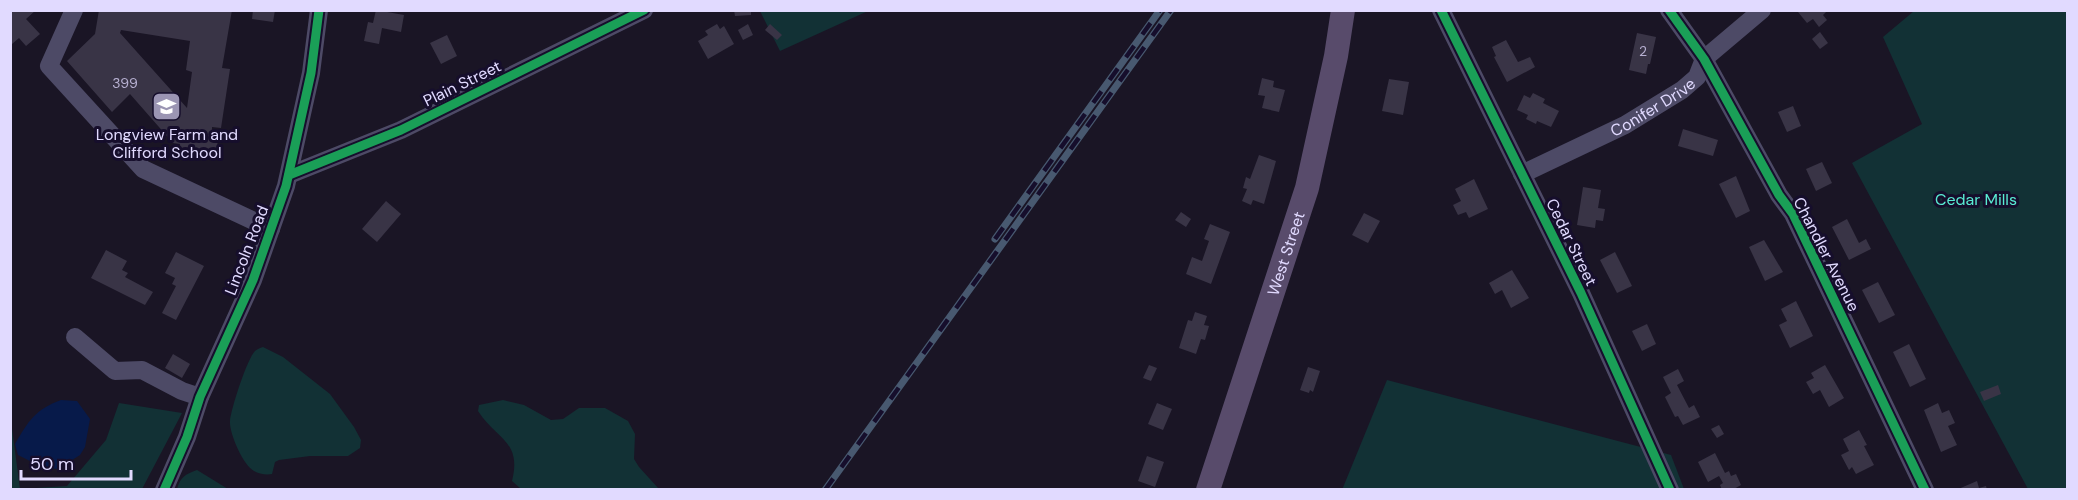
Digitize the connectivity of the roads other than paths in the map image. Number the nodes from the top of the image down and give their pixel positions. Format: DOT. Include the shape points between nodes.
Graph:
graph roads {
  1 [pos="74,10"];
  2 [pos="319,10"];
  3 [pos="645,10"];
  4 [pos="1344,10"];
  5 [pos="1441,10"];
  6 [pos="1670,10"];
  7 [pos="1762,10"];
  8 [pos="1704,59"];
  9 [pos="1522,174"];
  10 [pos="289,175"];
  11 [pos="271,230"];
  12 [pos="75,337"];
  13 [pos="200,397"];
  14 [pos="164,489"];
  15 [pos="1208,489"];
  16 [pos="1671,489"];
  17 [pos="1925,489"];
  1 -- 11 [label="street" via="49,66 57,75 143,169"];
  2 -- 10 [label="street, Lincoln Road" via="311,73"];
  3 -- 10 [label="street, Plain Street" via="401,130"];
  4 -- 15 [label="main road, West Street" via="1307,188"];
  5 -- 9 [label="street, Cedar Street"];
  6 -- 8 [label="street, Chandler Avenue"];
  7 -- 8 [label="street, Conifer Drive"];
  8 -- 9 [label="street, Conifer Drive" via="1697,77 1682,90 1625,125"];
  8 -- 17 [label="street, Chandler Avenue" via="1779,195 1793,213"];
  9 -- 16 [label="street, Cedar Street"];
  10 -- 11 [label="street, Lincoln Road"];
  11 -- 13 [label="street, Lincoln Road"];
  12 -- 13 [label="street" via="115,371 142,370"];
  13 -- 14 [label="street, Lincoln Road"];
}
